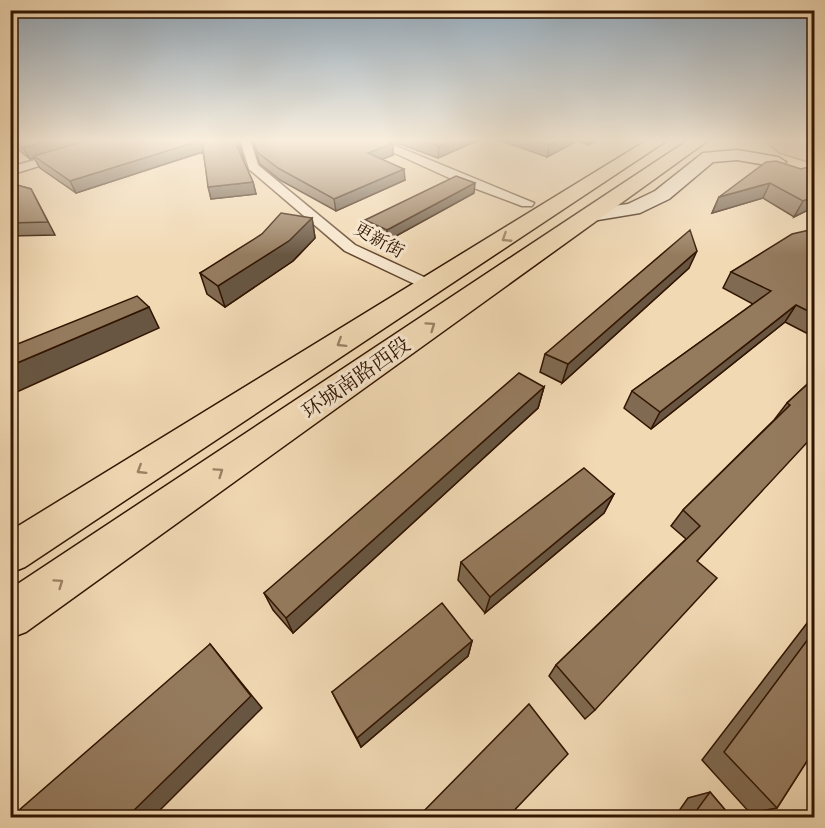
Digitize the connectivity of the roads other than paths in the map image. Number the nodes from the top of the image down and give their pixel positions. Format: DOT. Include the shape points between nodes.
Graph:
graph roads {
  1 [pos="268,178"];
  2 [pos="459,178"];
  3 [pos="601,178"];
  4 [pos="646,178"];
  5 [pos="683,178"];
  6 [pos="526,203"];
  7 [pos="592,215"];
  8 [pos="431,286"];
  9 [pos="20,545"];
  10 [pos="10,616"];
  1 -- 8 [label="street, 更新街" via="350,248"];
  2 -- 6 [label="street"];
  3 -- 8 [label="main road, 环城南路西段, one-way"];
  4 -- 7 [label="main road, 环城南路西段"];
  5 -- 7 [label="main road" via="662,195 633,209"];
  10 -- 7 [label="main road, 环城南路西段, one-way"];
  8 -- 9 [label="main road, 环城南路西段, one-way"];
}
